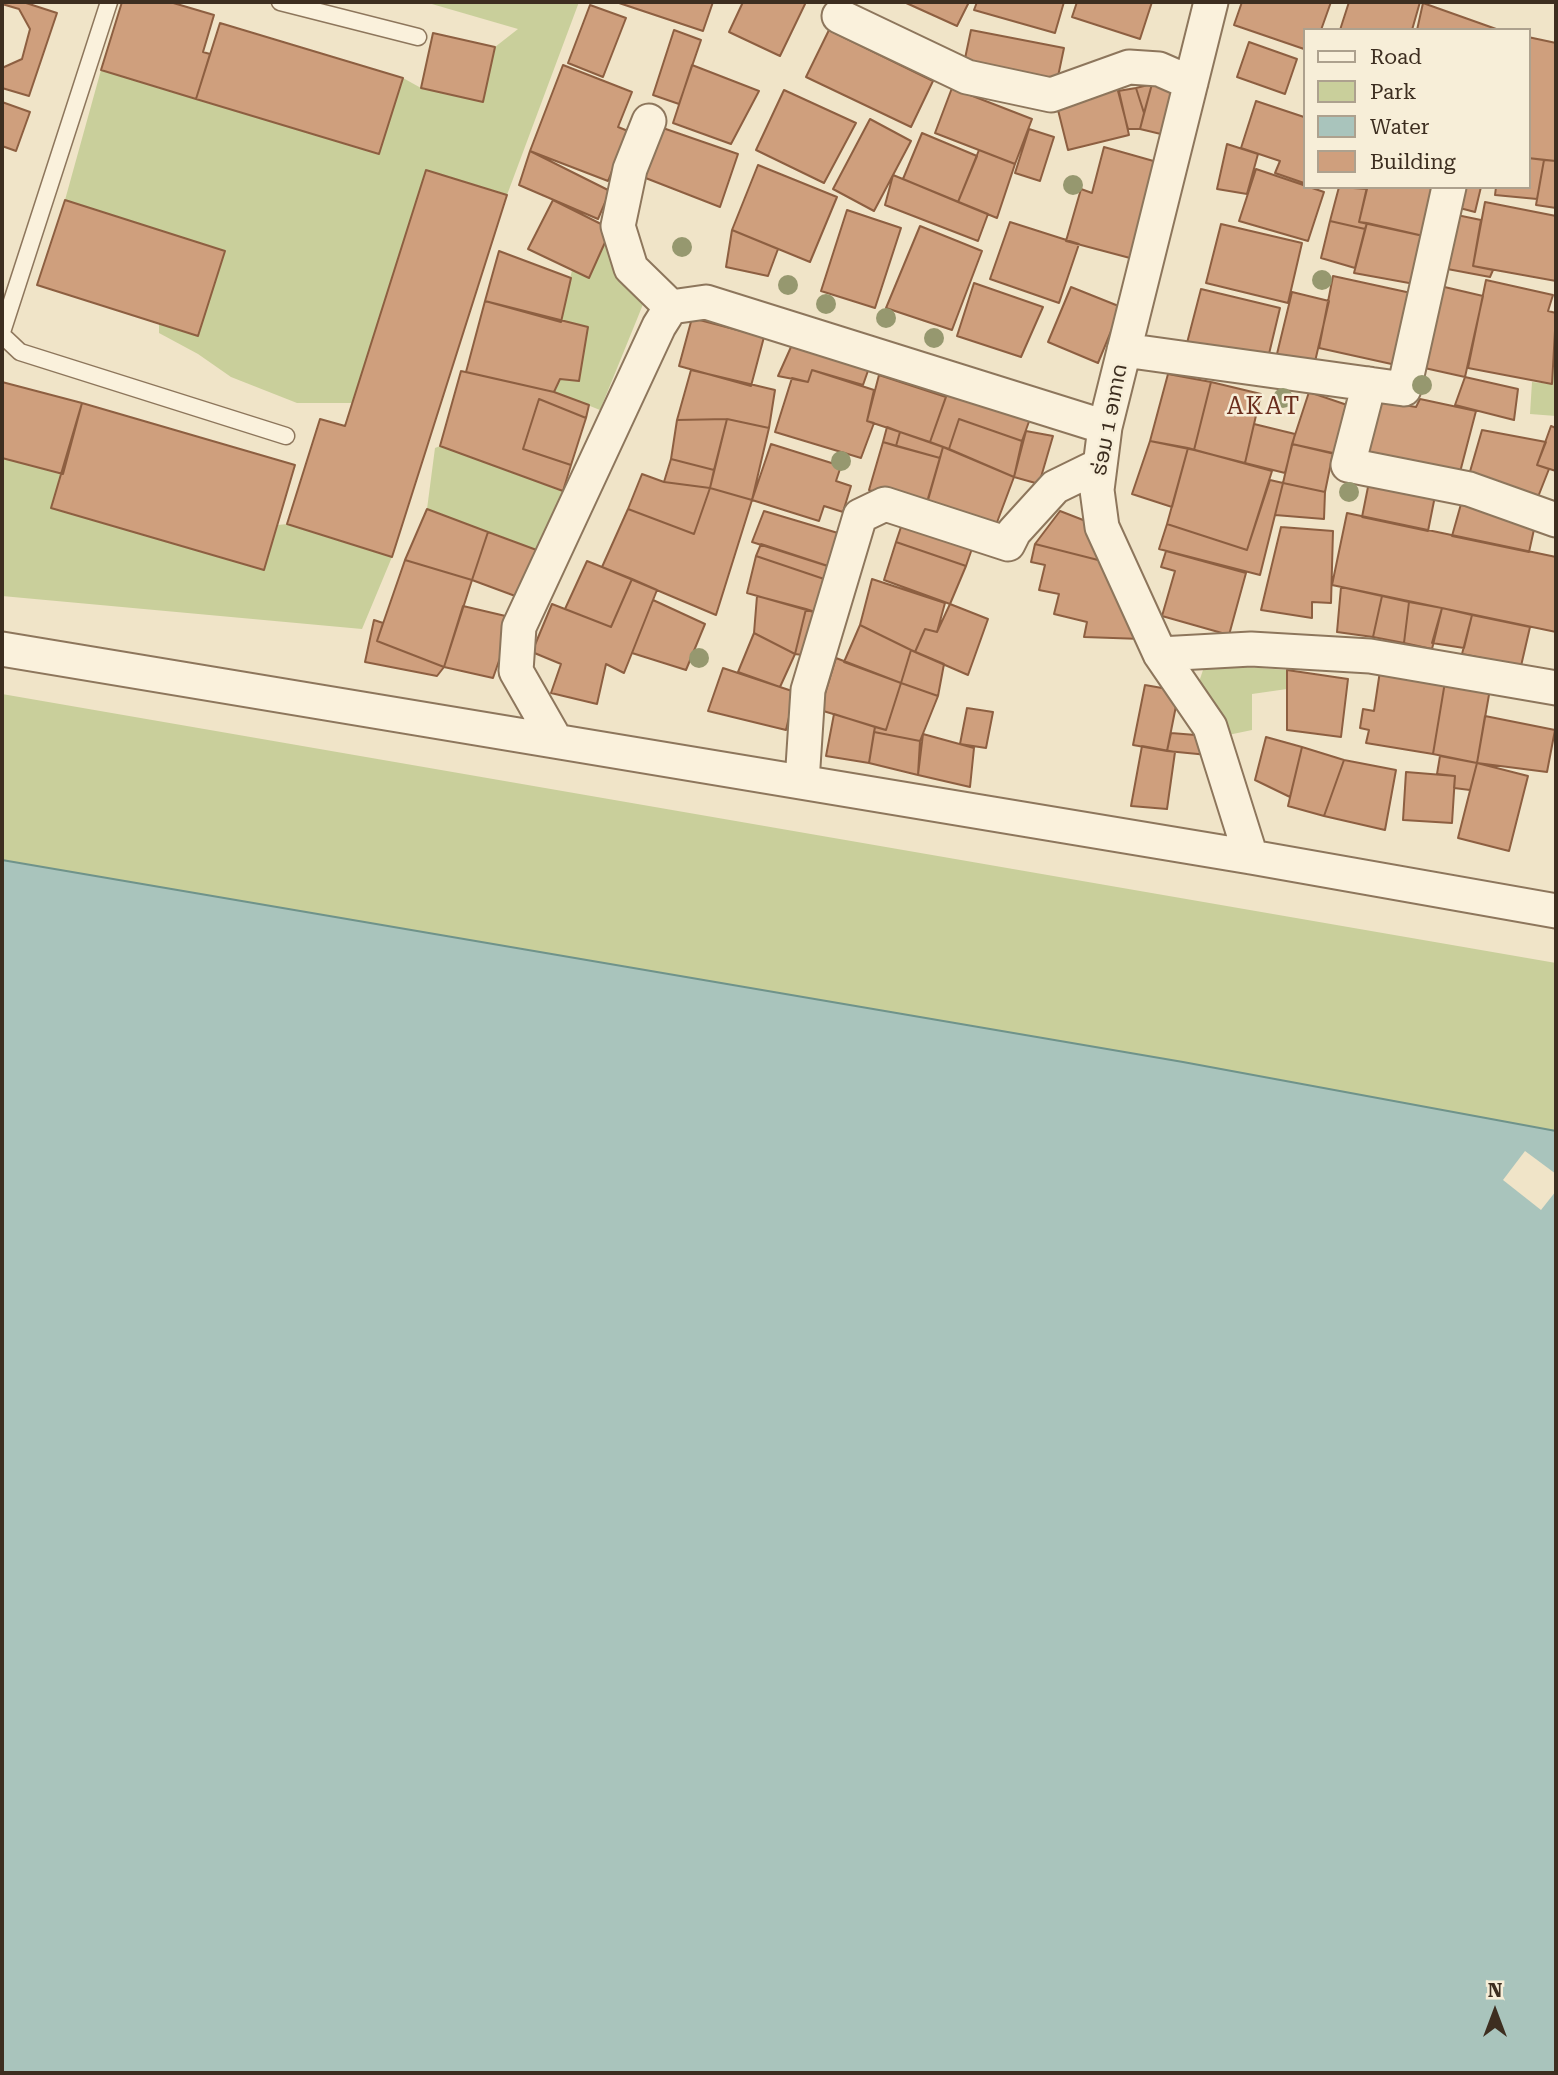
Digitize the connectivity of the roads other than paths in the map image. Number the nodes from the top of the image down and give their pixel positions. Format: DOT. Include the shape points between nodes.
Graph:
graph roads {
  1 [pos="109,2"];
  2 [pos="280,2"];
  3 [pos="1211,2"];
  4 [pos="839,16"];
  5 [pos="418,37"];
  6 [pos="1191,83"];
  7 [pos="649,121"];
  8 [pos="1449,189"];
  9 [pos="671,307"];
  10 [pos="2,333"];
  11 [pos="1125,350"];
  12 [pos="1368,384"];
  13 [pos="1105,427"];
  14 [pos="286,436"];
  15 [pos="1100,465"];
  16 [pos="1556,520"];
  17 [pos="2,649"];
  18 [pos="1160,654"];
  19 [pos="1556,688"];
  20 [pos="556,741"];
  21 [pos="802,782"];
  22 [pos="1251,857"];
  23 [pos="1556,911"];
  1 -- 10 [label="lane"];
  2 -- 5 [label="lane"];
  3 -- 6 [label="street, ຮ່ອມ 1 ອາກາດ"];
  4 -- 6 [label="street" via="967,77 1051,95 1129,67 1158,69"];
  6 -- 11 [label="street, ຮ່ອມ 1 ອາກາດ"];
  7 -- 9 [label="street" via="629,169 618,226 631,268"];
  8 -- 12 [label="street" via="1404,389"];
  9 -- 13 [label="street" via="706,302"];
  9 -- 20 [label="street" via="519,627 516,671"];
  10 -- 14 [label="lane" via="20,352"];
  11 -- 12 [label="street"];
  11 -- 13 [label="street, ຮ່ອມ 1 ອາກາດ"];
  12 -- 16 [label="street" via="1348,465 1469,489"];
  13 -- 15 [label="street, ຮ່ອມ 1 ອາກາດ"];
  15 -- 18 [label="street, ຮ່ອມ 1 ອາກາດ" via="1097,490 1102,527"];
  15 -- 21 [label="street" via="1055,487 1014,532 1009,544 885,503 860,516 808,690"];
  17 -- 20 [label="street"];
  18 -- 19 [label="street" via="1251,649 1370,656"];
  18 -- 22 [label="street, ຮ່ອມ 1 ອາກາດ" via="1210,727"];
  20 -- 21 [label="street"];
  21 -- 22 [label="street"];
  22 -- 23 [label="street"];
}
